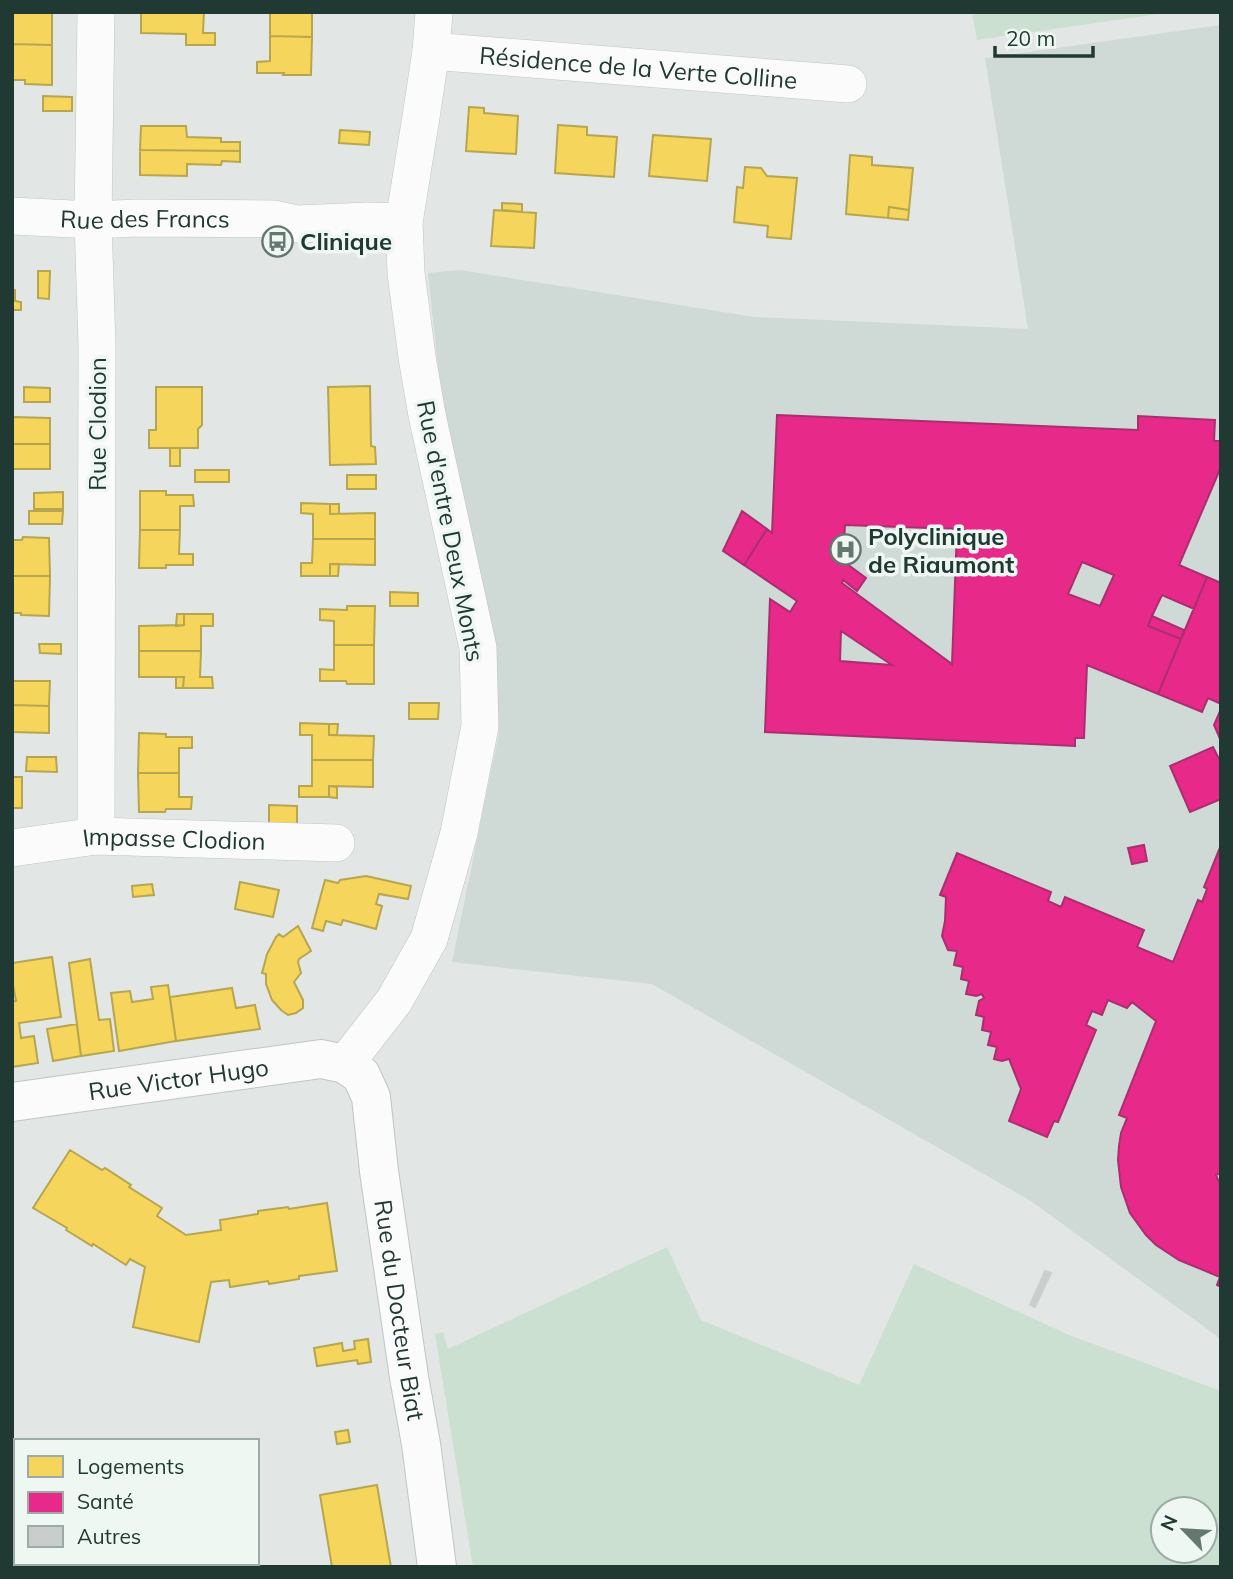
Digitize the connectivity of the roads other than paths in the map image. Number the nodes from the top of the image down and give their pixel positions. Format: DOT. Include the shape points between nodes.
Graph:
graph roads {
  1 [pos="96,12"];
  2 [pos="434,12"];
  3 [pos="431,51"];
  4 [pos="848,84"];
  5 [pos="12,216"];
  6 [pos="93,220"];
  7 [pos="404,222"];
  8 [pos="96,836"];
  9 [pos="336,843"];
  10 [pos="12,848"];
  11 [pos="345,1064"];
  12 [pos="12,1102"];
  13 [pos="437,1567"];
  1 -- 6 [label="street, Rue Clodion"];
  2 -- 3 [label="street, Rue d'entre Deux Monts"];
  3 -- 4 [label="street, Résidence de la Verte Colline"];
  3 -- 7 [label="street, Rue d'entre Deux Monts"];
  5 -- 6 [label="street, Rue des Francs"];
  6 -- 7 [label="street, Rue des Francs"];
  6 -- 8 [label="street, Rue Clodion"];
  7 -- 11 [label="street, Rue d'entre Deux Monts" via="417,358 478,648 480,726 459,833 429,939 394,1001"];
  8 -- 9 [label="street, Impasse Clodion"];
  8 -- 10 [label="street, Impasse Clodion"];
  11 -- 12 [label="street, Rue Victor Hugo" via="321,1059"];
  11 -- 13 [label="street, Rue du Docteur Biat" via="361,1075 371,1097"];
}
